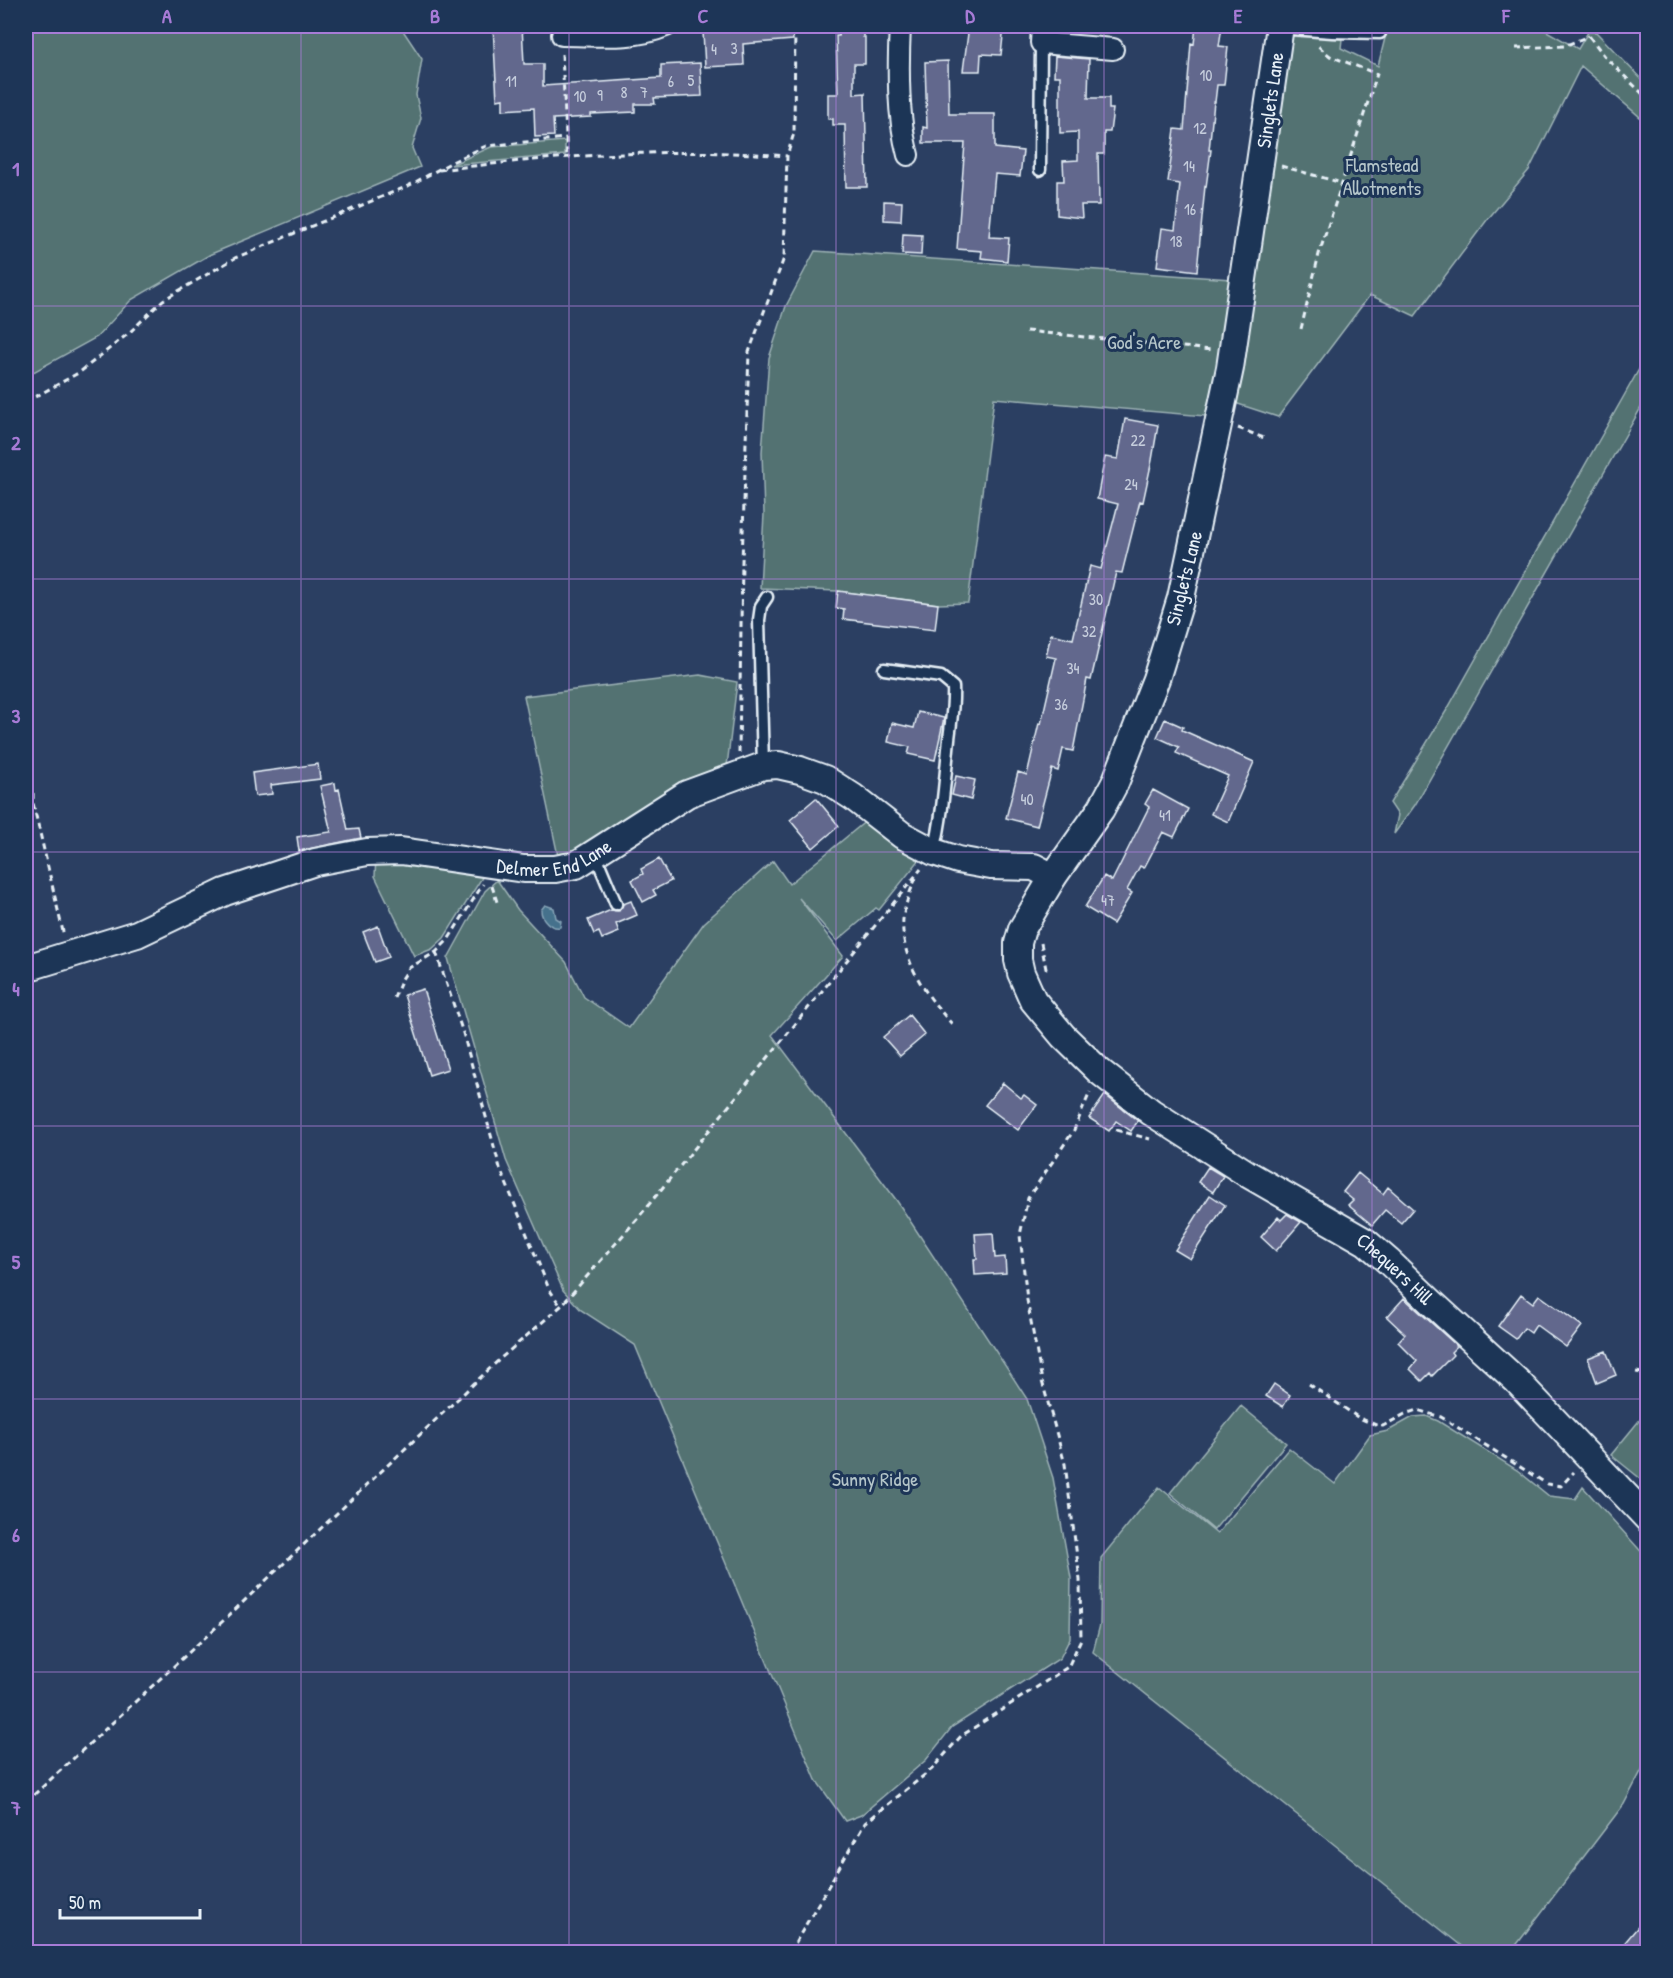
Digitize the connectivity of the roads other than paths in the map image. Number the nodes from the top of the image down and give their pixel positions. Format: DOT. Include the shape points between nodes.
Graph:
graph roads {
  1 [pos="666,26"];
  2 [pos="900,26"];
  3 [pos="1280,27"];
  4 [pos="598,30"];
  5 [pos="1380,33"];
  6 [pos="1042,34"];
  7 [pos="562,35"];
  8 [pos="1113,49"];
  9 [pos="908,155"];
  10 [pos="1040,170"];
  11 [pos="767,597"];
  12 [pos="884,669"];
  13 [pos="763,766"];
  14 [pos="934,852"];
  15 [pos="594,854"];
  16 [pos="1053,877"];
  17 [pos="616,904"];
  18 [pos="26,968"];
  19 [pos="1099,1071"];
  20 [pos="1647,1519"];
  1 -- 4 [label="street" via="643,34"];
  2 -- 9 [label="street" via="902,119"];
  3 -- 5 [label="lane"];
  3 -- 16 [label="street, Singlets Lane" via="1230,368 1181,598 1156,679 1115,783 1097,816"];
  4 -- 7 [label="street"];
  6 -- 8 [label="street"];
  6 -- 10 [label="lane"];
  11 -- 13 [label="lane" via="759,620"];
  12 -- 14 [label="lane" via="941,677 953,687"];
  13 -- 14 [label="street, Delmer End Lane" via="778,765 825,779 902,835"];
  13 -- 15 [label="street, Delmer End Lane" via="687,794"];
  14 -- 16 [label="street, Delmer End Lane" via="991,867 1034,867"];
  15 -- 17 [label="lane"];
  15 -- 18 [label="street, Delmer End Lane" via="555,869 492,871 401,851 367,852 315,862 225,892 137,934"];
  16 -- 19 [label="street, Singlets Lane" via="1022,929 1018,943 1021,974 1033,1000"];
  19 -- 20 [label="street, Chequers Hill" via="1205,1148 1366,1242 1517,1381"];
}
